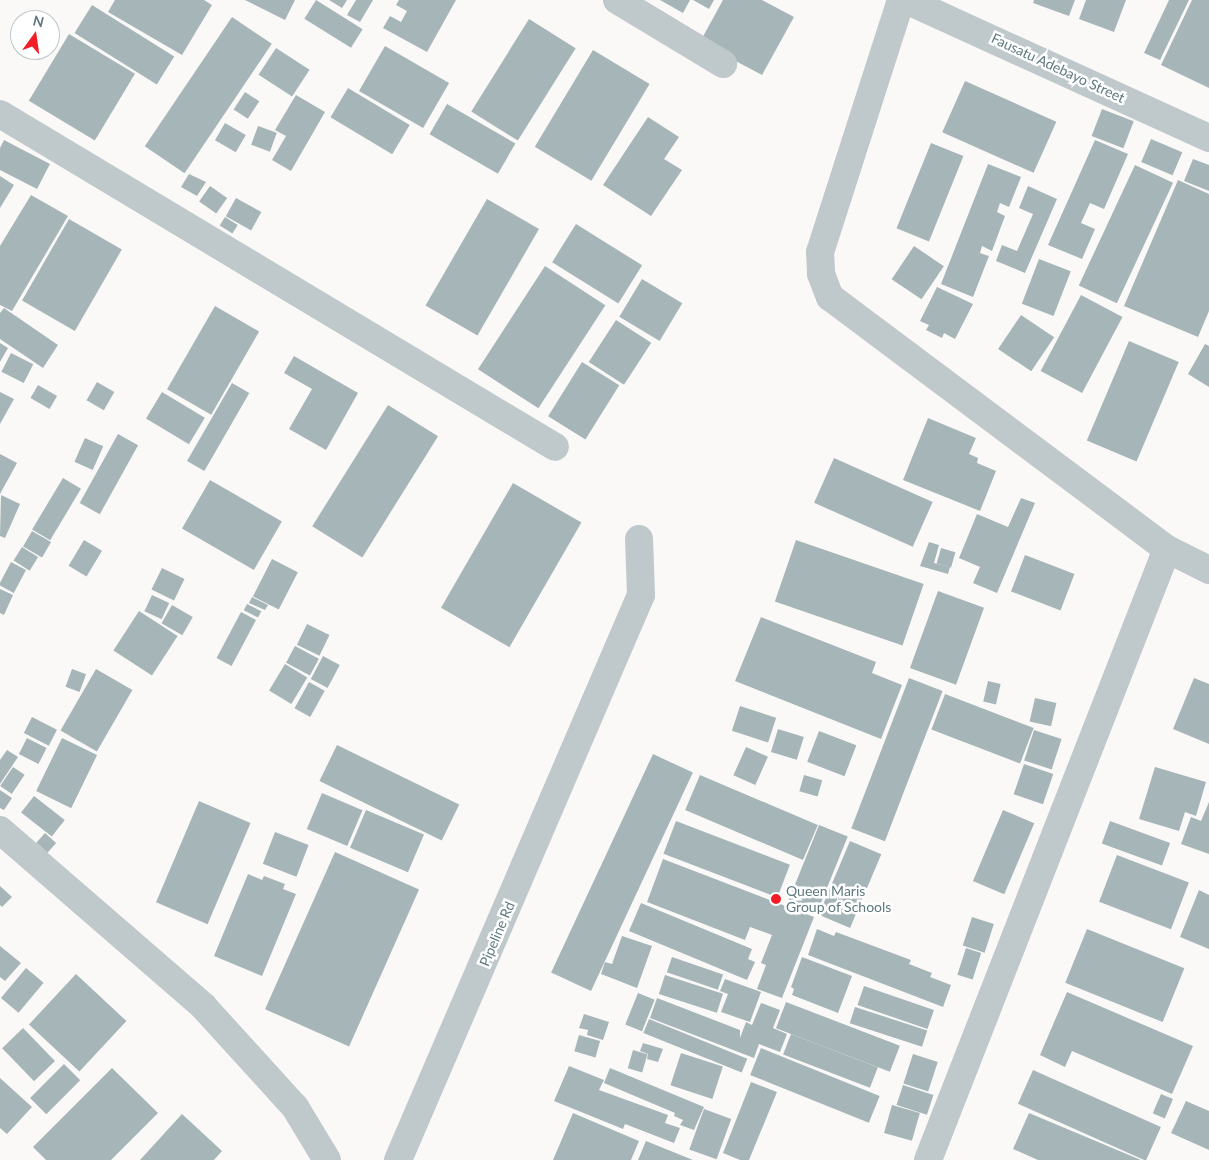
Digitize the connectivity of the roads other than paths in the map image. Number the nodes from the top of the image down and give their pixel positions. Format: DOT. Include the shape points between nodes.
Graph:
graph roads {
  1 [pos="616,0"];
  2 [pos="901,0"];
  3 [pos="906,0"];
  4 [pos="723,64"];
  5 [pos="0,114"];
  6 [pos="1209,138"];
  7 [pos="555,447"];
  8 [pos="638,539"];
  9 [pos="1167,549"];
  10 [pos="1209,570"];
  11 [pos="0,830"];
  12 [pos="327,1160"];
  13 [pos="398,1160"];
  14 [pos="928,1160"];
  1 -- 4 [label="street"];
  2 -- 9 [label="street" via="820,252 821,274 830,296"];
  3 -- 6 [label="street, Fausatu Adebayo Street"];
  5 -- 7 [label="street"];
  8 -- 13 [label="street, Pipeline Rd" via="641,595"];
  9 -- 10 [label="street"];
  9 -- 14 [label="street"];
  11 -- 12 [label="street" via="203,1006 295,1107"];
}
